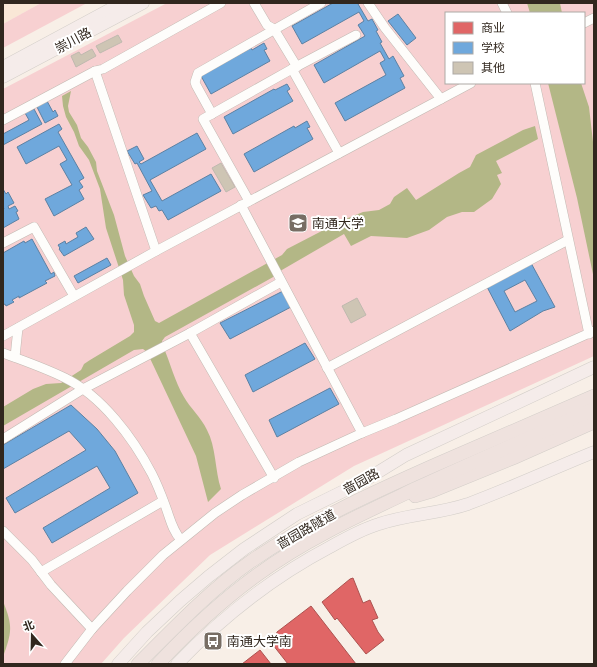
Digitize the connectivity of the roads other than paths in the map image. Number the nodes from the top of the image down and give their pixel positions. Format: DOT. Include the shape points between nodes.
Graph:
graph roads {
  1 [pos="122,3"];
  2 [pos="143,3"];
  3 [pos="221,3"];
  4 [pos="254,3"];
  5 [pos="321,3"];
  6 [pos="368,3"];
  7 [pos="502,3"];
  8 [pos="506,12"];
  9 [pos="594,18"];
  10 [pos="585,22"];
  11 [pos="274,29"];
  12 [pos="356,35"];
  13 [pos="3,67"];
  14 [pos="294,68"];
  15 [pos="95,71"];
  16 [pos="3,76"];
  17 [pos="469,84"];
  18 [pos="535,84"];
  19 [pos="442,99"];
  20 [pos="212,114"];
  21 [pos="3,120"];
  22 [pos="339,153"];
  23 [pos="245,203"];
  24 [pos="568,240"];
  25 [pos="3,243"];
  26 [pos="156,251"];
  27 [pos="279,278"];
  28 [pos="74,296"];
  29 [pos="18,328"];
  30 [pos="190,333"];
  31 [pos="592,333"];
  32 [pos="3,336"];
  33 [pos="3,353"];
  34 [pos="15,357"];
  35 [pos="594,367"];
  36 [pos="327,368"];
  37 [pos="594,386"];
  38 [pos="81,387"];
  39 [pos="594,396"];
  40 [pos="594,409"];
  41 [pos="594,422"];
  42 [pos="362,432"];
  43 [pos="3,439"];
  44 [pos="503,442"];
  45 [pos="594,452"];
  46 [pos="274,478"];
  47 [pos="163,501"];
  48 [pos="352,503"];
  49 [pos="372,509"];
  50 [pos="3,531"];
  51 [pos="181,540"];
  52 [pos="41,572"];
  53 [pos="92,629"];
  54 [pos="65,664"];
  55 [pos="118,664"];
  56 [pos="138,664"];
  57 [pos="158,664"];
  58 [pos="177,664"];
  1 -- 13 [label="main road, 崇川路"];
  2 -- 16 [label="main road, 崇川路"];
  3 -- 15 [label="street" via="103,69"];
  4 -- 11 [label="street" via="267,25"];
  5 -- 11 [label="street"];
  6 -- 19 [label="street"];
  7 -- 8 [label="street"];
  9 -- 10 [label="street"];
  11 -- 14 [label="street"];
  11 -- 20 [label="street" via="198,73 196,85"];
  12 -- 14 [label="street"];
  14 -- 20 [label="street"];
  14 -- 22 [label="street"];
  15 -- 21 [label="street"];
  15 -- 26 [label="street"];
  17 -- 19 [label="street"];
  18 -- 24 [label="street"];
  19 -- 22 [label="street"];
  20 -- 23 [label="street" via="203,119"];
  22 -- 23 [label="street"];
  23 -- 26 [label="street"];
  23 -- 27 [label="street"];
  24 -- 31 [label="street"];
  24 -- 36 [label="street"];
  25 -- 28 [label="street" via="34,226"];
  26 -- 28 [label="street"];
  27 -- 30 [label="street"];
  27 -- 36 [label="street"];
  28 -- 29 [label="street"];
  29 -- 32 [label="street"];
  29 -- 34 [label="street"];
  30 -- 38 [label="street"];
  30 -- 46 [label="street"];
  31 -- 42 [label="street"];
  33 -- 34 [label="street"];
  34 -- 38 [label="street"];
  35 -- 55 [label="main road, 啬园路" via="406,455 362,482 297,514 244,549 208,577 163,616"];
  36 -- 42 [label="street"];
  37 -- 48 [label="highway" via="415,468"];
  38 -- 43 [label="street"];
  38 -- 47 [label="street" via="110,412 135,444 152,474"];
  39 -- 44 [label="highway"];
  40 -- 44 [label="highway"];
  41 -- 49 [label="highway" via="432,491"];
  42 -- 46 [label="street" via="299,462"];
  44 -- 48 [label="highway, 啬园路隧道"];
  44 -- 49 [label="highway, 啬园路隧道"];
  45 -- 58 [label="main road" via="467,504 401,517 351,536 277,578 233,612"];
  46 -- 51 [label="street" via="215,513"];
  47 -- 51 [label="street" via="174,533"];
  47 -- 52 [label="street"];
  48 -- 56 [label="highway, 啬园路隧道" via="284,540 250,562 210,593"];
  49 -- 57 [label="highway, 啬园路隧道" via="293,551 257,575 185,635"];
  50 -- 52 [label="street"];
  51 -- 53 [label="street" via="127,591"];
  52 -- 53 [label="street"];
  53 -- 54 [label="street"];
}
